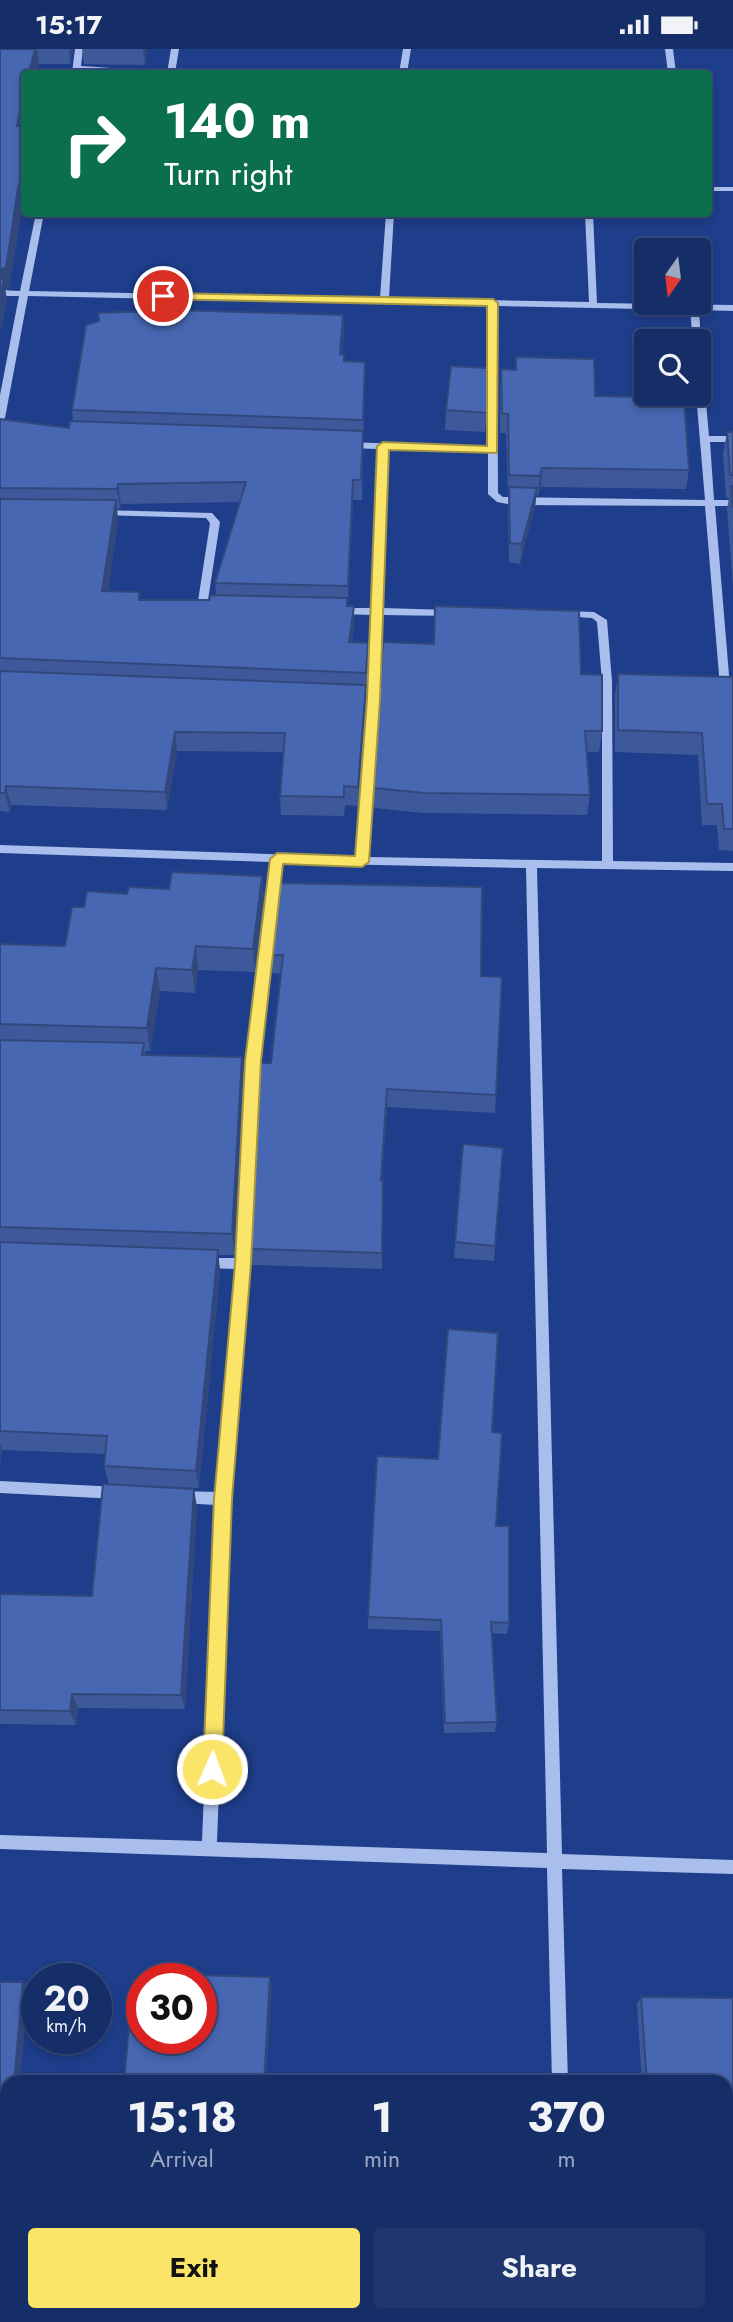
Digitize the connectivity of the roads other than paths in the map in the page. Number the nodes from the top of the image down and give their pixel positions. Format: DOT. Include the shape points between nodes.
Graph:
graph roads {
  1 [pos="79,49"];
  2 [pos="175,49"];
  3 [pos="407,49"];
  4 [pos="669,49"];
  5 [pos="76,70"];
  6 [pos="172,70"];
  7 [pos="404,70"];
  8 [pos="672,70"];
  9 [pos="712,189"];
  10 [pos="733,189"];
  11 [pos="39,217"];
  12 [pos="390,217"];
  13 [pos="589,217"];
  14 [pos="0,293"];
  15 [pos="24,293"];
  16 [pos="384,301"];
  17 [pos="493,303"];
  18 [pos="593,305"];
  19 [pos="634,306"];
  20 [pos="711,307"];
  21 [pos="733,308"];
  22 [pos="702,406"];
  23 [pos="0,418"];
  24 [pos="705,439"];
  25 [pos="733,439"];
  26 [pos="342,445"];
  27 [pos="383,446"];
  28 [pos="493,450"];
  29 [pos="710,503"];
  30 [pos="733,503"];
  31 [pos="92,513"];
  32 [pos="219,610"];
  33 [pos="324,611"];
  34 [pos="377,612"];
  35 [pos="459,613"];
  36 [pos="555,614"];
  37 [pos="607,681"];
  38 [pos="620,681"];
  39 [pos="712,686"];
  40 [pos="729,687"];
  41 [pos="360,699"];
  42 [pos="374,699"];
  43 [pos="0,849"];
  44 [pos="277,859"];
  45 [pos="362,862"];
  46 [pos="531,864"];
  47 [pos="608,865"];
  48 [pos="733,867"];
  49 [pos="189,1262"];
  50 [pos="243,1264"];
  51 [pos="0,1487"];
  52 [pos="139,1495"];
  53 [pos="167,1496"];
  54 [pos="223,1499"];
  55 [pos="0,1842"];
  56 [pos="209,1850"];
  57 [pos="554,1861"];
  58 [pos="733,1867"];
  59 [pos="560,2075"];
  1 -- 5 [label="street"];
  2 -- 6 [label="street"];
  3 -- 7 [label="street"];
  4 -- 8 [label="street"];
  9 -- 10 [label="street"];
  11 -- 15 [label="street"];
  12 -- 16 [label="street"];
  13 -- 18 [label="street"];
  14 -- 15 [label="street"];
  15 -- 16 [label="street"];
  15 -- 23 [label="street"];
  16 -- 17 [label="street"];
  17 -- 18 [label="street"];
  17 -- 28 [label="street"];
  18 -- 19 [label="street"];
  20 -- 21 [label="street"];
  22 -- 24 [label="street"];
  24 -- 25 [label="street"];
  24 -- 29 [label="street"];
  26 -- 27 [label="street"];
  27 -- 28 [label="street"];
  27 -- 34 [label="street"];
  28 -- 29 [label="street" via="492,494 500,500"];
  29 -- 30 [label="street"];
  29 -- 40 [label="street"];
  31 -- 32 [label="street" via="209,516 215,522 203,601 208,608"];
  33 -- 34 [label="street"];
  34 -- 35 [label="street"];
  34 -- 42 [label="street"];
  36 -- 37 [label="street" via="594,615 602,620"];
  37 -- 38 [label="street"];
  37 -- 47 [label="street"];
  39 -- 40 [label="street"];
  41 -- 42 [label="street"];
  42 -- 45 [label="street"];
  43 -- 44 [label="street"];
  44 -- 45 [label="street"];
  44 -- 50 [label="street" via="246,1061"];
  45 -- 46 [label="street"];
  46 -- 47 [label="street"];
  46 -- 57 [label="street"];
  47 -- 48 [label="street"];
  49 -- 50 [label="street"];
  50 -- 54 [label="street"];
  51 -- 52 [label="street"];
  53 -- 54 [label="street"];
  54 -- 56 [label="street"];
  55 -- 56 [label="street"];
  56 -- 57 [label="street"];
  57 -- 58 [label="street"];
  57 -- 59 [label="street"];
}
